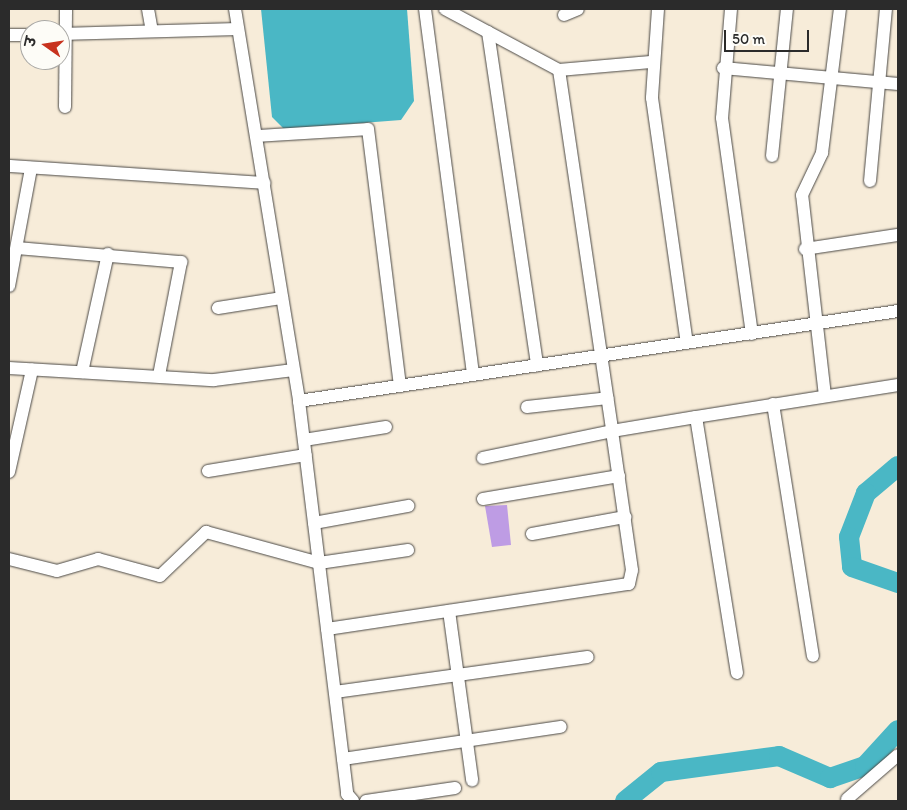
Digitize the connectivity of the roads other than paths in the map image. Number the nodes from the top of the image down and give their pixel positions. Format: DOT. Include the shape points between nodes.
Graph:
graph roads {
  1 [pos="148,9"];
  2 [pos="235,9"];
  3 [pos="425,9"];
  4 [pos="444,9"];
  5 [pos="578,9"];
  6 [pos="658,9"];
  7 [pos="731,9"];
  8 [pos="787,9"];
  9 [pos="840,9"];
  10 [pos="886,9"];
  11 [pos="564,15"];
  12 [pos="238,29"];
  13 [pos="152,31"];
  14 [pos="488,32"];
  15 [pos="70,34"];
  16 [pos="652,62"];
  17 [pos="723,68"];
  18 [pos="64,70"];
  19 [pos="559,70"];
  20 [pos="780,73"];
  21 [pos="832,78"];
  22 [pos="881,82"];
  23 [pos="898,84"];
  24 [pos="65,107"];
  25 [pos="257,136"];
  26 [pos="772,156"];
  27 [pos="9,166"];
  28 [pos="30,168"];
  29 [pos="870,181"];
  30 [pos="264,184"];
  31 [pos="898,235"];
  32 [pos="17,248"];
  33 [pos="805,249"];
  34 [pos="108,254"];
  35 [pos="9,286"];
  36 [pos="282,298"];
  37 [pos="218,308"];
  38 [pos="898,311"];
  39 [pos="814,324"];
  40 [pos="752,334"];
  41 [pos="687,343"];
  42 [pos="602,356"];
  43 [pos="537,365"];
  44 [pos="9,368"];
  45 [pos="32,370"];
  46 [pos="293,370"];
  47 [pos="82,372"];
  48 [pos="159,375"];
  49 [pos="474,375"];
  50 [pos="898,384"];
  51 [pos="400,386"];
  52 [pos="825,396"];
  53 [pos="608,398"];
  54 [pos="299,401"];
  55 [pos="773,404"];
  56 [pos="526,407"];
  57 [pos="696,417"];
  58 [pos="386,427"];
  59 [pos="612,430"];
  60 [pos="304,440"];
  61 [pos="12,447"];
  62 [pos="306,455"];
  63 [pos="483,458"];
  64 [pos="208,471"];
  65 [pos="9,472"];
  66 [pos="619,476"];
  67 [pos="483,498"];
  68 [pos="408,506"];
  69 [pos="624,517"];
  70 [pos="314,523"];
  71 [pos="532,534"];
  72 [pos="408,550"];
  73 [pos="9,559"];
  74 [pos="319,563"];
  75 [pos="448,610"];
  76 [pos="328,629"];
  77 [pos="813,656"];
  78 [pos="588,657"];
  79 [pos="737,673"];
  80 [pos="458,677"];
  81 [pos="335,692"];
  82 [pos="561,727"];
  83 [pos="467,742"];
  84 [pos="898,755"];
  85 [pos="344,759"];
  86 [pos="472,780"];
  87 [pos="455,788"];
  88 [pos="847,799"];
  89 [pos="353,801"];
  90 [pos="366,801"];
  1 -- 13 [label="street"];
  2 -- 12 [label="street"];
  3 -- 49 [label="street"];
  4 -- 14 [label="street"];
  5 -- 11 [label="street"];
  6 -- 16 [label="street"];
  7 -- 17 [label="street"];
  8 -- 20 [label="street"];
  9 -- 21 [label="street"];
  10 -- 22 [label="street"];
  12 -- 13 [label="street"];
  12 -- 25 [label="street"];
  13 -- 15 [label="street"];
  14 -- 19 [label="street"];
  14 -- 43 [label="street"];
  16 -- 19 [label="street"];
  16 -- 41 [label="street" via="652,98"];
  17 -- 20 [label="street"];
  17 -- 40 [label="street" via="722,118"];
  18 -- 24 [label="street"];
  19 -- 42 [label="street"];
  20 -- 21 [label="street"];
  20 -- 26 [label="street"];
  21 -- 22 [label="street"];
  21 -- 33 [label="street" via="822,153 802,189"];
  22 -- 23 [label="street"];
  22 -- 29 [label="street"];
  25 -- 30 [label="street"];
  25 -- 51 [label="street" via="368,129"];
  27 -- 28 [label="street"];
  28 -- 30 [label="street"];
  28 -- 32 [label="street"];
  30 -- 36 [label="street"];
  31 -- 33 [label="street"];
  32 -- 34 [label="street"];
  32 -- 35 [label="street"];
  33 -- 39 [label="street"];
  34 -- 47 [label="street"];
  34 -- 48 [label="street" via="181,262"];
  36 -- 37 [label="street"];
  36 -- 46 [label="street"];
  38 -- 39 [label="street"];
  39 -- 40 [label="street"];
  39 -- 52 [label="street"];
  40 -- 41 [label="street"];
  41 -- 42 [label="street"];
  42 -- 43 [label="street"];
  42 -- 53 [label="street"];
  43 -- 49 [label="street"];
  44 -- 45 [label="street"];
  45 -- 47 [label="street"];
  45 -- 61 [label="street"];
  46 -- 48 [label="street" via="214,380"];
  46 -- 54 [label="street"];
  47 -- 48 [label="street"];
  49 -- 51 [label="street"];
  50 -- 52 [label="street"];
  51 -- 54 [label="street"];
  52 -- 55 [label="street"];
  53 -- 56 [label="street"];
  53 -- 59 [label="street"];
  54 -- 60 [label="street"];
  55 -- 57 [label="street"];
  55 -- 77 [label="street"];
  57 -- 59 [label="street"];
  57 -- 79 [label="street"];
  58 -- 60 [label="street"];
  59 -- 63 [label="street"];
  59 -- 66 [label="street"];
  60 -- 62 [label="street"];
  61 -- 65 [label="street"];
  62 -- 64 [label="street"];
  62 -- 70 [label="street"];
  66 -- 67 [label="street"];
  66 -- 69 [label="street"];
  68 -- 70 [label="street"];
  69 -- 71 [label="street"];
  69 -- 75 [label="street" via="632,570 629,584"];
  70 -- 74 [label="street"];
  72 -- 74 [label="street"];
  73 -- 74 [label="street" via="57,571 98,559 160,576 206,532"];
  74 -- 76 [label="street"];
  75 -- 76 [label="street"];
  75 -- 80 [label="street"];
  76 -- 81 [label="street"];
  78 -- 80 [label="street"];
  80 -- 81 [label="street"];
  80 -- 83 [label="street"];
  81 -- 85 [label="street"];
  82 -- 83 [label="street"];
  83 -- 85 [label="street"];
  83 -- 86 [label="street"];
  84 -- 88 [label="street"];
  85 -- 89 [label="street" via="347,794"];
  87 -- 90 [label="street"];
}
